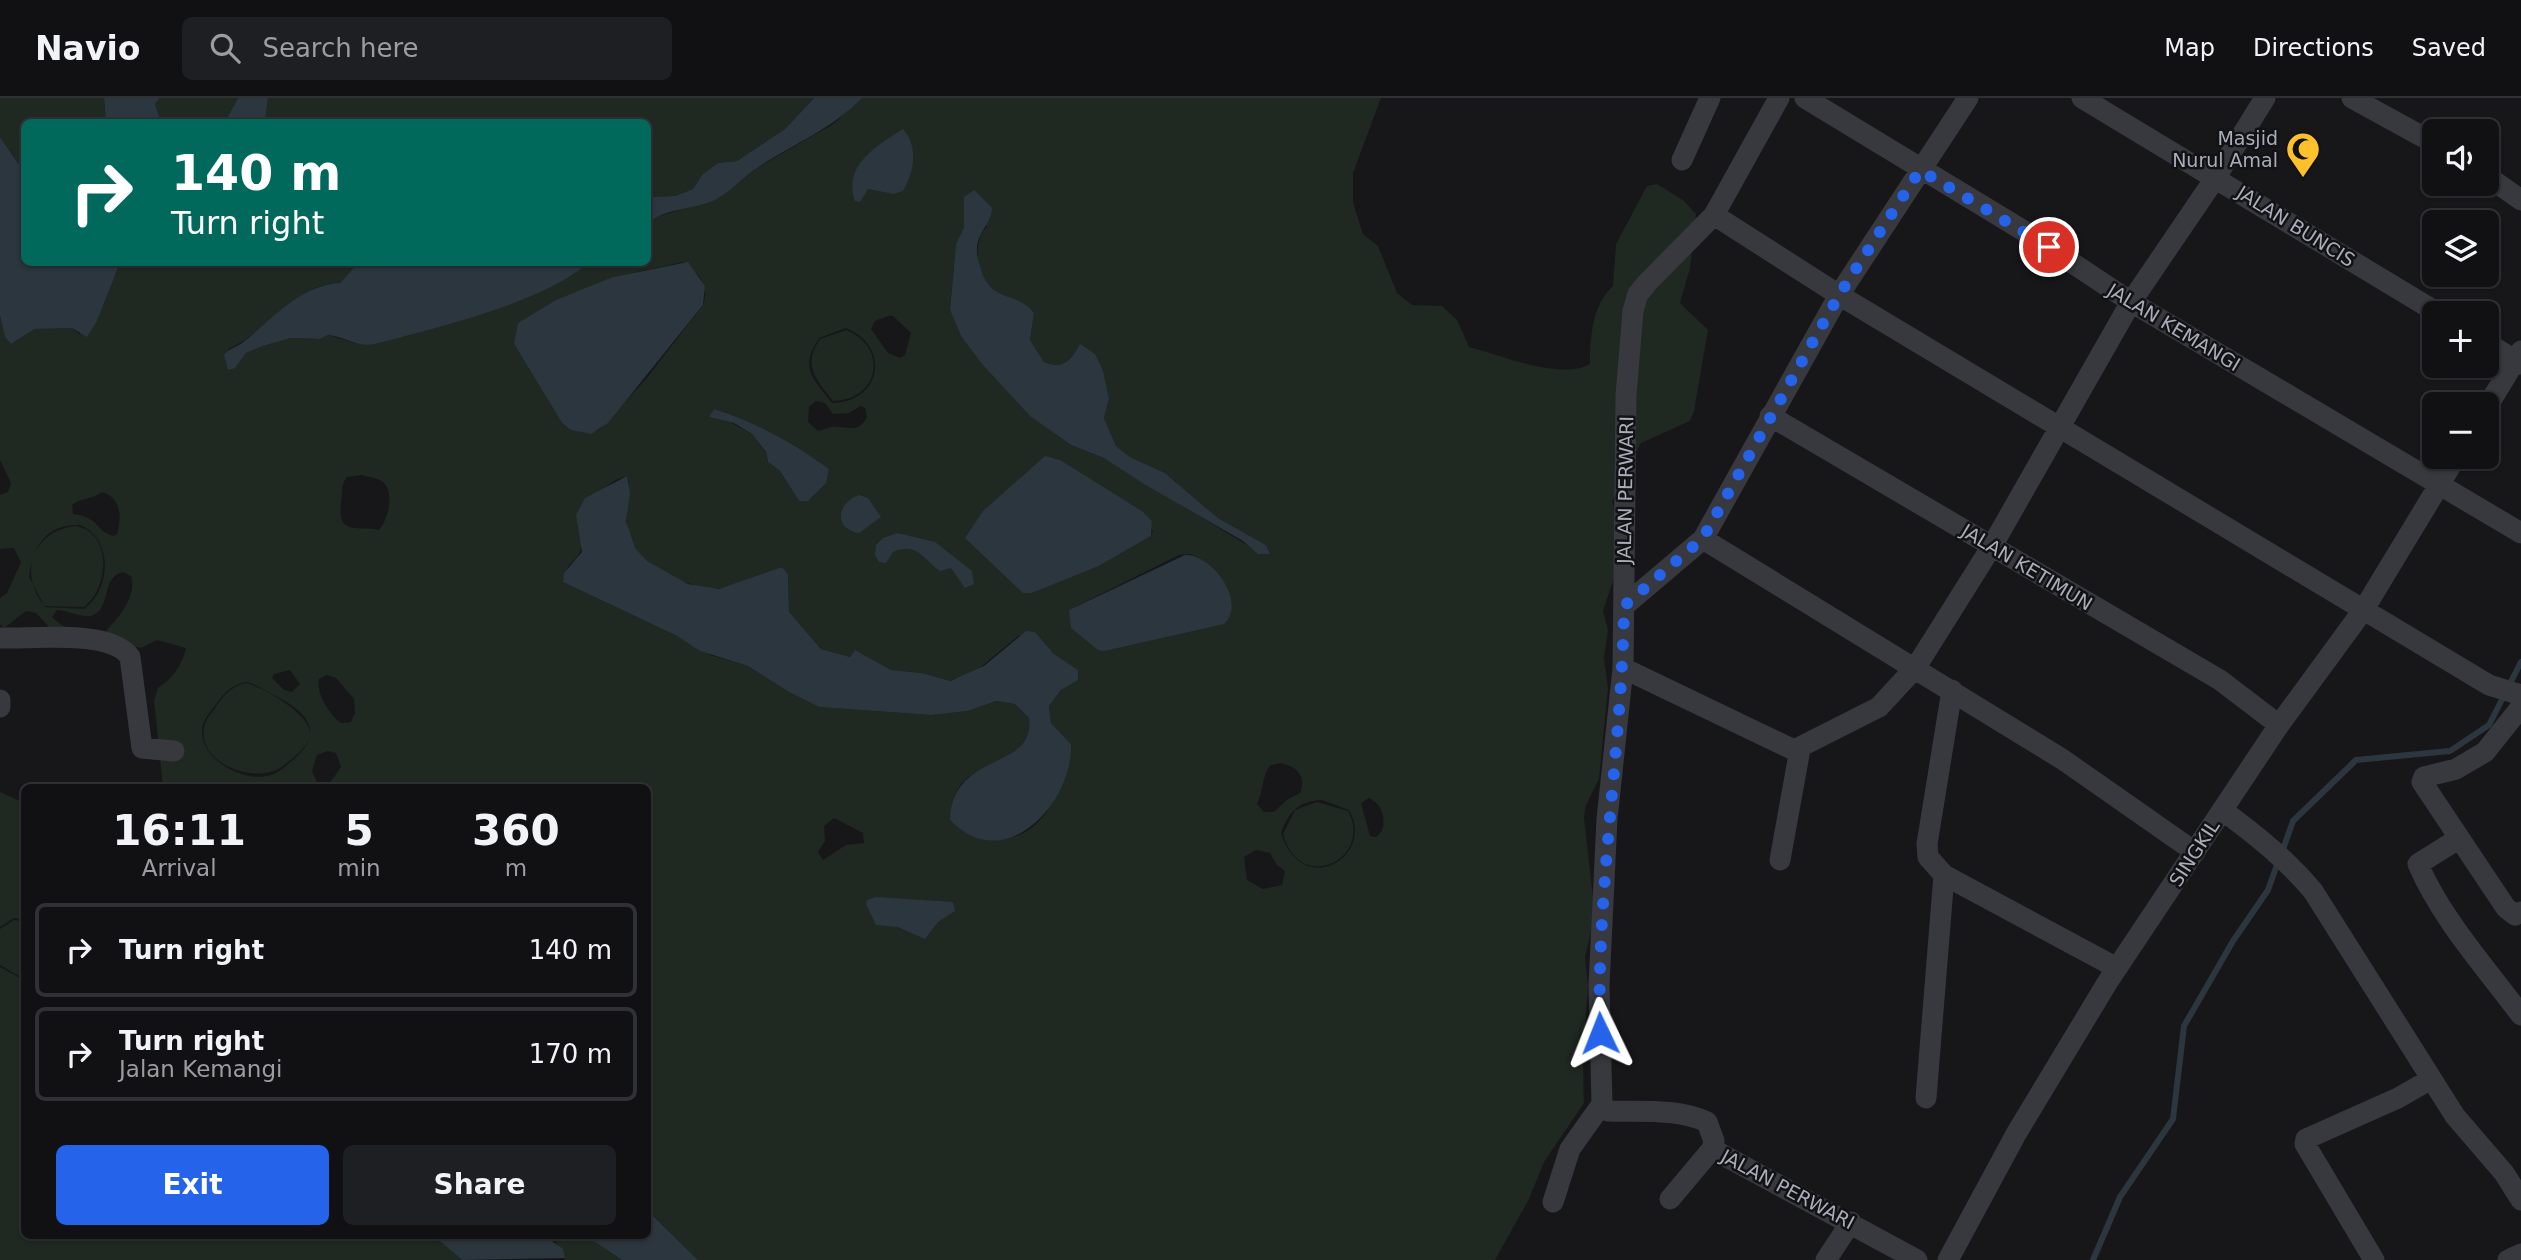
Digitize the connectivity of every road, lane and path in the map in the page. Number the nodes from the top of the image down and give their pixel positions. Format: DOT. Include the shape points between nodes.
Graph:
graph roads {
  1 [pos="1710,98"];
  2 [pos="1779,98"];
  3 [pos="1805,98"];
  4 [pos="1968,98"];
  5 [pos="2082,98"];
  6 [pos="2265,98"];
  7 [pos="2352,98"];
  8 [pos="2422,136"];
  9 [pos="1682,160"];
  10 [pos="1920,170"];
  11 [pos="2216,177"];
  12 [pos="2499,184"];
  13 [pos="2521,200"];
  14 [pos="1714,215"];
  15 [pos="1839,295"];
  16 [pos="2131,302"];
  17 [pos="2422,303"];
  18 [pos="2499,349"];
  19 [pos="2519,358"];
  20 [pos="2497,392"];
  21 [pos="1770,416"];
  22 [pos="2061,426"];
  23 [pos="2449,469"];
  24 [pos="2439,485"];
  25 [pos="2521,533"];
  26 [pos="1703,538"];
  27 [pos="1992,546"];
  28 [pos="1624,606"];
  29 [pos="2364,609"];
  30 [pos="0,638"];
  31 [pos="1916,667"];
  32 [pos="1623,668"];
  33 [pos="1952,690"];
  34 [pos="2520,699"];
  35 [pos="0,700"];
  36 [pos="0,707"];
  37 [pos="2279,725"];
  38 [pos="1800,749"];
  39 [pos="174,751"];
  40 [pos="2222,810"];
  41 [pos="2458,839"];
  42 [pos="2195,852"];
  43 [pos="1780,860"];
  44 [pos="1944,875"];
  45 [pos="2521,912"];
  46 [pos="2117,968"];
  47 [pos="2521,1015"];
  48 [pos="2431,1079"];
  49 [pos="1926,1098"];
  50 [pos="1602,1104"];
  51 [pos="1712,1149"];
  52 [pos="1670,1199"];
  53 [pos="2521,1200"];
  54 [pos="1553,1202"];
  55 [pos="1851,1222"];
  56 [pos="2521,1254"];
  57 [pos="1826,1260"];
  58 [pos="1917,1260"];
  59 [pos="1948,1260"];
  60 [pos="2374,1260"];
  61 [pos="2508,1260"];
  1 -- 9 [label="street"];
  2 -- 14 [label="street, JALAN PERWARI"];
  3 -- 10 [label="street, JALAN KEMANGI"];
  4 -- 10 [label="street"];
  5 -- 11 [label="street, JALAN BUNCIS"];
  6 -- 11 [label="street"];
  7 -- 8 [label="street"];
  10 -- 15 [label="street"];
  10 -- 16 [label="street, JALAN KEMANGI" via="2029,234"];
  11 -- 16 [label="street"];
  11 -- 17 [label="street, JALAN BUNCIS"];
  12 -- 13 [label="street"];
  14 -- 15 [label="street"];
  14 -- 28 [label="street, JALAN PERWARI" via="1634,302 1626,395"];
  15 -- 21 [label="street"];
  15 -- 22 [label="street"];
  16 -- 22 [label="street"];
  16 -- 24 [label="street, JALAN KEMANGI"];
  18 -- 19 [label="street"];
  19 -- 20 [label="street"];
  21 -- 26 [label="street"];
  21 -- 27 [label="street, JALAN KETIMUN"];
  22 -- 27 [label="street"];
  22 -- 29 [label="street"];
  23 -- 24 [label="street, SINGKIL"];
  24 -- 25 [label="street, JALAN KEMANGI"];
  24 -- 29 [label="street, SINGKIL"];
  26 -- 28 [label="street"];
  26 -- 31 [label="street"];
  27 -- 31 [label="street"];
  27 -- 37 [label="street, JALAN KETIMUN" via="2220,680"];
  28 -- 32 [label="street, JALAN PERWARI"];
  29 -- 34 [label="street"];
  29 -- 37 [label="street, SINGKIL"];
  30 -- 39 [label="street" via="101,639 123,649 130,657 142,748"];
  31 -- 33 [label="street"];
  31 -- 38 [label="street" via="1879,707"];
  32 -- 38 [label="street" via="1788,748"];
  32 -- 50 [label="street, JALAN PERWARI" via="1607,819 1599,985"];
  33 -- 42 [label="street" via="2062,759"];
  33 -- 44 [label="street" via="1927,844 1928,857"];
  34 -- 41 [label="street" via="2485,752 2456,769 2424,777 2422,785"];
  35 -- 36 [label="street"];
  37 -- 40 [label="street, SINGKIL"];
  38 -- 43 [label="street"];
  40 -- 42 [label="street, SINGKIL"];
  40 -- 48 [label="street" via="2264,840 2313,891"];
  41 -- 45 [label="street" via="2506,908 2515,915"];
  41 -- 47 [label="street" via="2418,864 2425,881"];
  42 -- 46 [label="street, SINGKIL"];
  44 -- 46 [label="street"];
  44 -- 49 [label="street"];
  46 -- 59 [label="street, SINGKIL" via="2016,1134"];
  48 -- 53 [label="street"];
  48 -- 60 [label="street" via="2306,1139"];
  50 -- 51 [label="street, JALAN PERWARI" via="1608,1111 1701,1119 1708,1124"];
  50 -- 54 [label="street" via="1570,1149"];
  51 -- 52 [label="street"];
  51 -- 55 [label="street, JALAN PERWARI"];
  55 -- 57 [label="street"];
  55 -- 58 [label="street, JALAN PERWARI"];
  56 -- 61 [label="street"];
}
